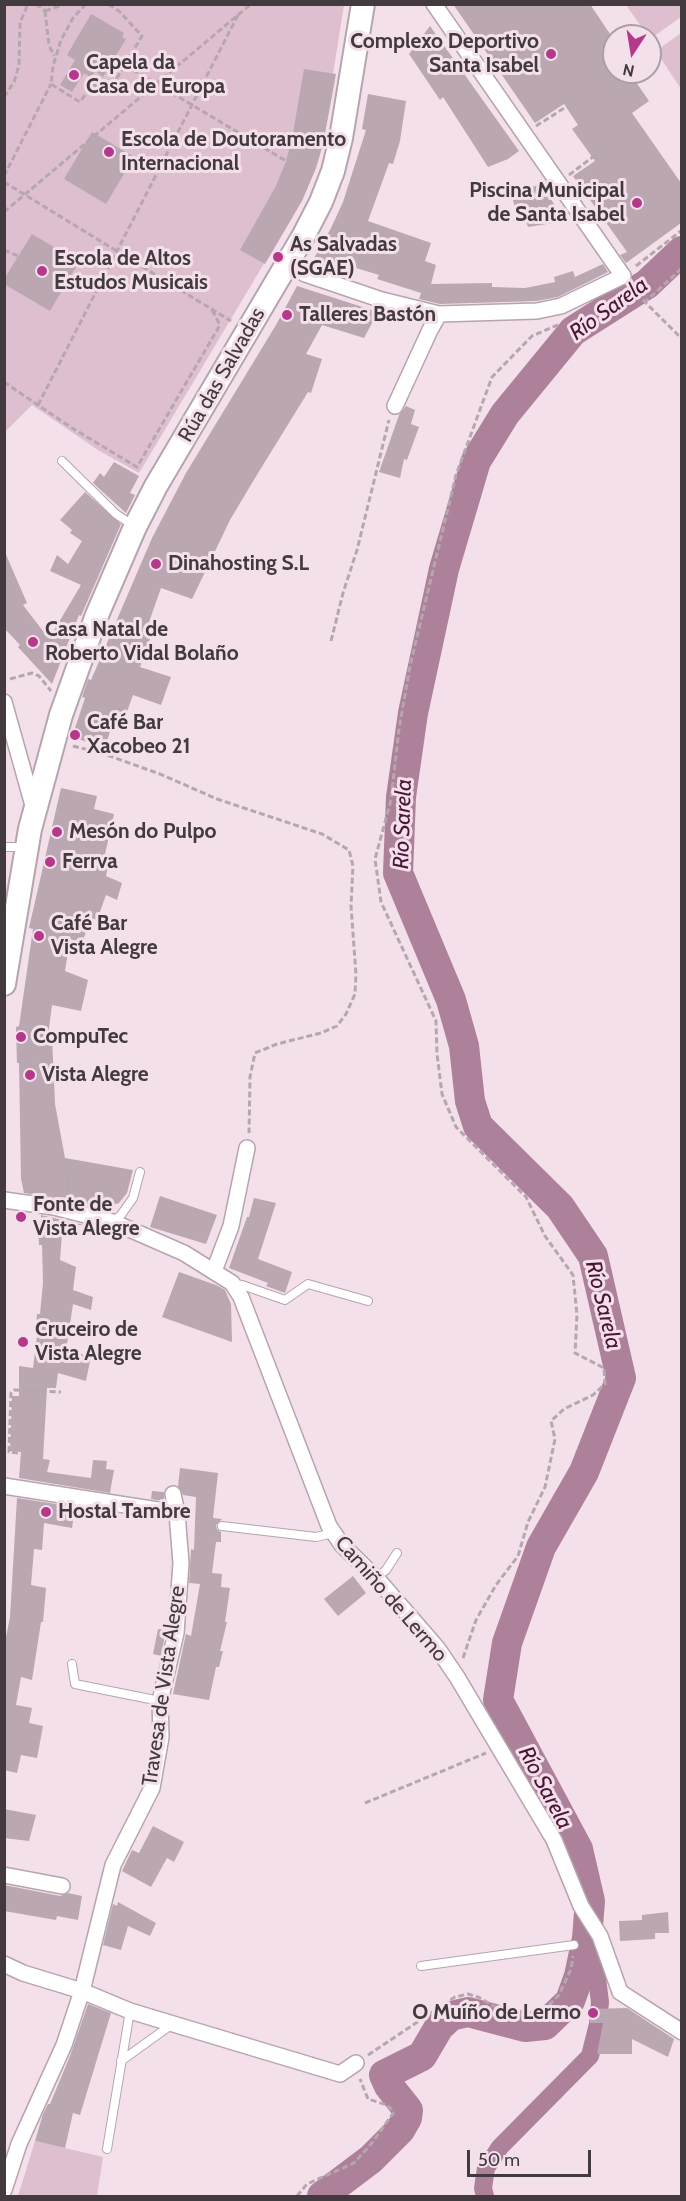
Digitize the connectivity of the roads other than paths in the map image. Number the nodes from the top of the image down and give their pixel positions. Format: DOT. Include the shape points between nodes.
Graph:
graph roads {
  1 [pos="363,4"];
  2 [pos="434,4"];
  3 [pos="288,263"];
  4 [pos="439,315"];
  5 [pos="395,406"];
  6 [pos="62,461"];
  7 [pos="135,527"];
  8 [pos="4,702"];
  9 [pos="35,812"];
  10 [pos="16,847"];
  11 [pos="4,984"];
  12 [pos="247,1148"];
  13 [pos="140,1172"];
  14 [pos="4,1200"];
  15 [pos="113,1222"];
  16 [pos="214,1271"];
  17 [pos="232,1283"];
  18 [pos="368,1301"];
  19 [pos="4,1486"];
  20 [pos="173,1494"];
  21 [pos="177,1513"];
  22 [pos="222,1526"];
  23 [pos="333,1533"];
  24 [pos="398,1553"];
  25 [pos="376,1578"];
  26 [pos="72,1664"];
  27 [pos="160,1701"];
  28 [pos="4,1875"];
  29 [pos="62,1886"];
  30 [pos="574,1945"];
  31 [pos="4,1964"];
  32 [pos="421,1966"];
  33 [pos="82,1991"];
  34 [pos="130,2011"];
  35 [pos="172,2024"];
  36 [pos="681,2032"];
  37 [pos="122,2061"];
  38 [pos="356,2063"];
  39 [pos="107,2149"];
  40 [pos="4,2190"];
  1 -- 3 [label="main road, Rúa das Salvadas" via="338,154 321,202"];
  2 -- 4 [label="street" via="623,276 561,306 537,311"];
  3 -- 4 [label="street" via="305,274"];
  3 -- 7 [label="main road, Rúa das Salvadas"];
  4 -- 5 [label="street"];
  6 -- 7 [label="lane" via="116,514"];
  7 -- 9 [label="main road, Rúa das Salvadas" via="94,624 54,738"];
  8 -- 9 [label="street"];
  9 -- 10 [label="main road, Rúa das Salvadas"];
  10 -- 11 [label="main road, Rúa das Salvadas"];
  12 -- 16 [label="street" via="229,1234"];
  13 -- 15 [label="lane" via="133,1198"];
  14 -- 15 [label="street, Camiño de Lermo"];
  15 -- 16 [label="street, Camiño de Lermo" via="184,1253"];
  16 -- 17 [label="street, Camiño de Lermo"];
  17 -- 18 [label="lane" via="285,1300 308,1284"];
  17 -- 23 [label="street, Camiño de Lermo" via="241,1297"];
  19 -- 21 [label="street"];
  20 -- 21 [label="street, Travesa de Vista Alegre"];
  21 -- 27 [label="street, Travesa de Vista Alegre" via="181,1563 176,1634"];
  22 -- 23 [label="lane" via="316,1537"];
  23 -- 25 [label="street, Camiño de Lermo"];
  24 -- 25 [label="lane"];
  25 -- 36 [label="street, Camiño de Lermo" via="438,1649 554,1840 582,1906 600,1935 620,1992"];
  26 -- 27 [label="lane" via="75,1684"];
  27 -- 33 [label="street, Travesa de Vista Alegre" via="160,1737 152,1788 113,1865"];
  28 -- 29 [label="street"];
  30 -- 32 [label="lane"];
  31 -- 33 [label="street"];
  33 -- 34 [label="street"];
  33 -- 40 [label="street, Travesa de Vista Alegre"];
  34 -- 35 [label="street"];
  34 -- 37 [label="lane"];
  35 -- 37 [label="lane"];
  35 -- 38 [label="street" via="340,2074"];
  37 -- 39 [label="lane"];
}
